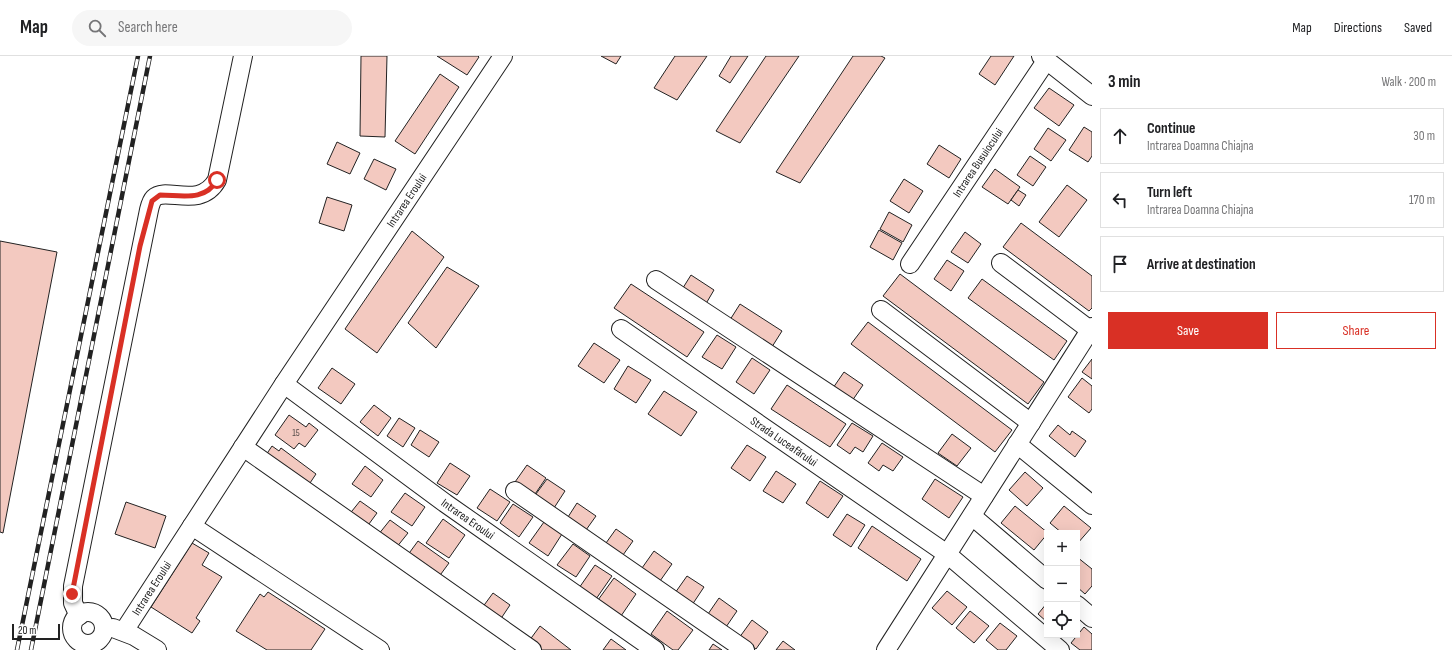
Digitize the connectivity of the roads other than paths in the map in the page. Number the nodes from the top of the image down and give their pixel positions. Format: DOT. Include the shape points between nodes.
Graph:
graph roads {
  1 [pos="242,56"];
  2 [pos="503,56"];
  3 [pos="1044,58"];
  4 [pos="1092,96"];
  5 [pos="1001,263"];
  6 [pos="910,264"];
  7 [pos="656,280"];
  8 [pos="881,310"];
  9 [pos="621,329"];
  10 [pos="1091,329"];
  11 [pos="284,384"];
  12 [pos="1031,423"];
  13 [pos="1017,444"];
  14 [pos="243,447"];
  15 [pos="515,491"];
  16 [pos="984,496"];
  17 [pos="1092,505"];
  18 [pos="972,516"];
  19 [pos="192,526"];
  20 [pos="947,554"];
  21 [pos="1044,577"];
  22 [pos="1080,608"];
  23 [pos="79,616"];
  24 [pos="1092,618"];
  25 [pos="104,628"];
  26 [pos="124,631"];
  27 [pos="78,646"];
  28 [pos="157,650"];
  29 [pos="380,650"];
  30 [pos="532,650"];
  31 [pos="655,650"];
  32 [pos="745,650"];
  33 [pos="886,650"];
  34 [pos="1060,650"];
  1 -- 23 [label="street" via="217,180 213,188 192,196 154,197 149,210 73,586 73,603"];
  2 -- 11 [label="street, Intrarea Eroului"];
  3 -- 4 [label="street"];
  3 -- 6 [label="street, Intrarea Busuiocului"];
  5 -- 10 [label="street"];
  7 -- 16 [label="street"];
  8 -- 12 [label="street"];
  9 -- 20 [label="street, Strada Luceafărului"];
  10 -- 12 [label="street"];
  11 -- 14 [label="street, Intrarea Eroului"];
  11 -- 31 [label="street, Intrarea Eroului" via="445,503"];
  12 -- 13 [label="street"];
  13 -- 16 [label="street"];
  13 -- 17 [label="street"];
  14 -- 19 [label="street, Intrarea Eroului"];
  14 -- 30 [label="street"];
  15 -- 32 [label="street"];
  16 -- 18 [label="street"];
  18 -- 20 [label="street"];
  18 -- 21 [label="street"];
  19 -- 26 [label="street, Intrarea Eroului"];
  19 -- 29 [label="street"];
  20 -- 33 [label="street"];
  20 -- 34 [label="street, Strada Luceafărului"];
  22 -- 24 [label="street"];
  23 -- 25 [label="street" via="88,612 97,616"];
  23 -- 27 [label="street" via="75,619 73,629"];
  25 -- 26 [label="street"];
  25 -- 27 [label="street" via="101,637 94,643"];
  26 -- 28 [label="street"];
}
